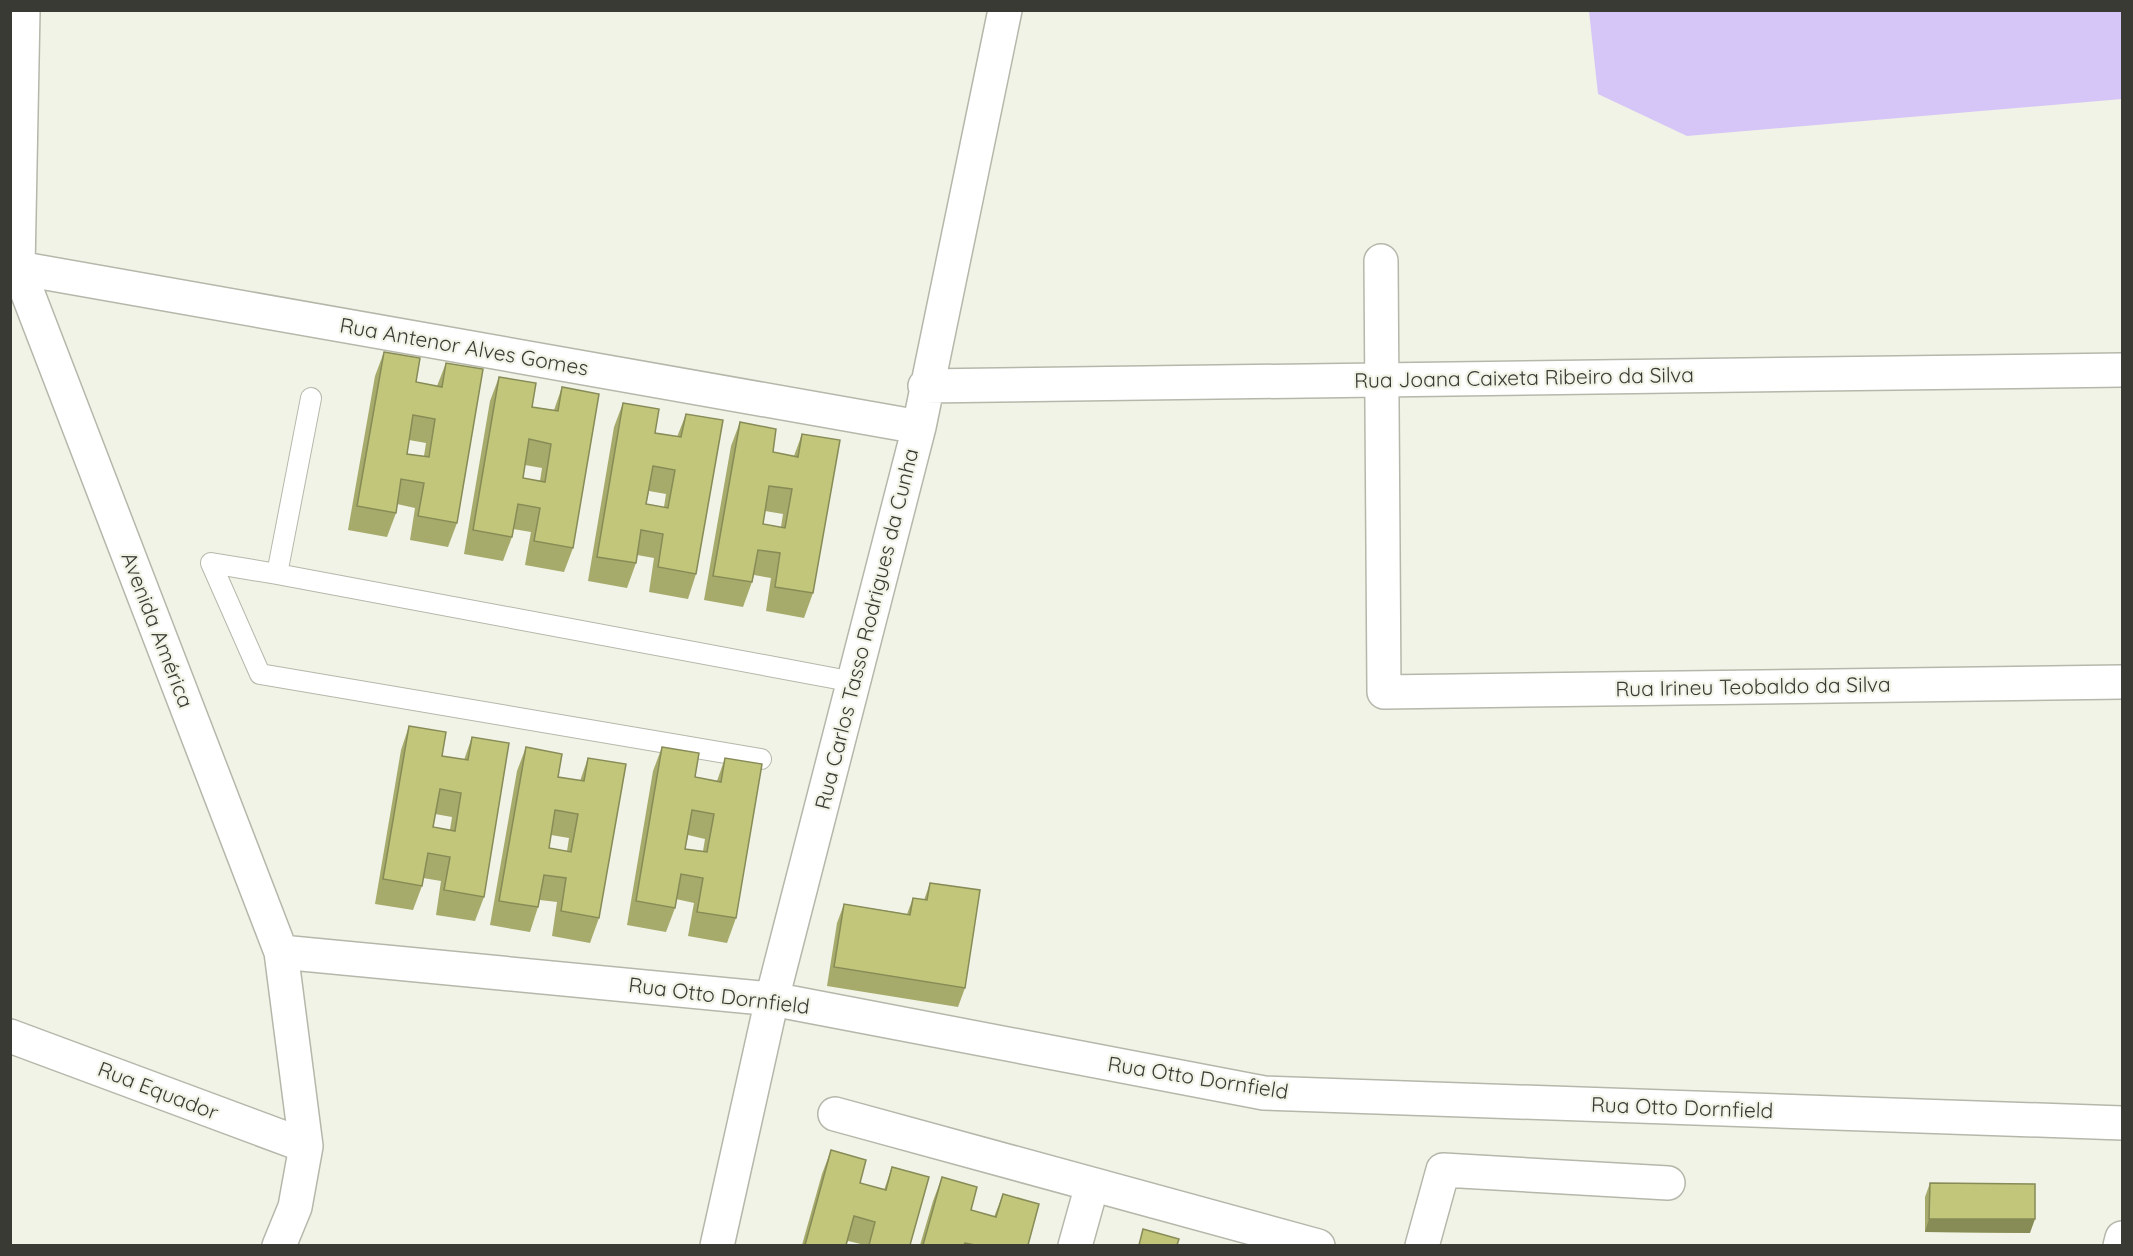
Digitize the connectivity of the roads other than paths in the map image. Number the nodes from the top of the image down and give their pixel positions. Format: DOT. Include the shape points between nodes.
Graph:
graph roads {
  1 [pos="23,10"];
  2 [pos="1005,10"];
  3 [pos="1381,261"];
  4 [pos="14,270"];
  5 [pos="2122,370"];
  6 [pos="1381,380"];
  7 [pos="925,386"];
  8 [pos="311,398"];
  9 [pos="919,427"];
  10 [pos="276,574"];
  11 [pos="854,682"];
  12 [pos="2122,682"];
  13 [pos="760,759"];
  14 [pos="281,952"];
  15 [pos="772,999"];
  16 [pos="10,1036"];
  17 [pos="835,1114"];
  18 [pos="2122,1123"];
  19 [pos="306,1146"];
  20 [pos="1668,1184"];
  21 [pos="1092,1185"];
  22 [pos="2122,1238"];
  23 [pos="279,1245"];
  24 [pos="717,1245"];
  25 [pos="1075,1245"];
  26 [pos="1318,1245"];
  27 [pos="1422,1245"];
  28 [pos="2120,1245"];
  1 -- 4 [label="street, Avenida América"];
  2 -- 7 [label="street, Rua Carlos Tasso Rodrigues da Cunha"];
  3 -- 6 [label="street"];
  4 -- 9 [label="street, Rua Antenor Alves Gomes"];
  4 -- 14 [label="street, Avenida América"];
  5 -- 6 [label="street, Rua Joana Caixeta Ribeiro da Silva"];
  6 -- 7 [label="street, Rua Joana Caixeta Ribeiro da Silva"];
  6 -- 12 [label="street, Rua Irineu Teobaldo da Silva" via="1384,692"];
  7 -- 9 [label="street, Rua Carlos Tasso Rodrigues da Cunha"];
  8 -- 10 [label="lane"];
  9 -- 11 [label="street, Rua Carlos Tasso Rodrigues da Cunha"];
  10 -- 11 [label="lane"];
  10 -- 13 [label="lane" via="211,563 260,674"];
  11 -- 15 [label="street, Rua Carlos Tasso Rodrigues da Cunha"];
  14 -- 15 [label="street, Rua Otto Dornfield"];
  14 -- 19 [label="street, Avenida América"];
  15 -- 18 [label="street, Rua Otto Dornfield" via="1264,1093"];
  15 -- 24 [label="street, Rua Carlos Tasso Rodrigues da Cunha"];
  16 -- 19 [label="street, Rua Equador"];
  17 -- 21 [label="street"];
  19 -- 23 [label="street, Avenida América" via="295,1207"];
  20 -- 27 [label="street" via="1443,1170"];
  21 -- 25 [label="street"];
  21 -- 26 [label="street"];
  22 -- 28 [label="street"];
}
